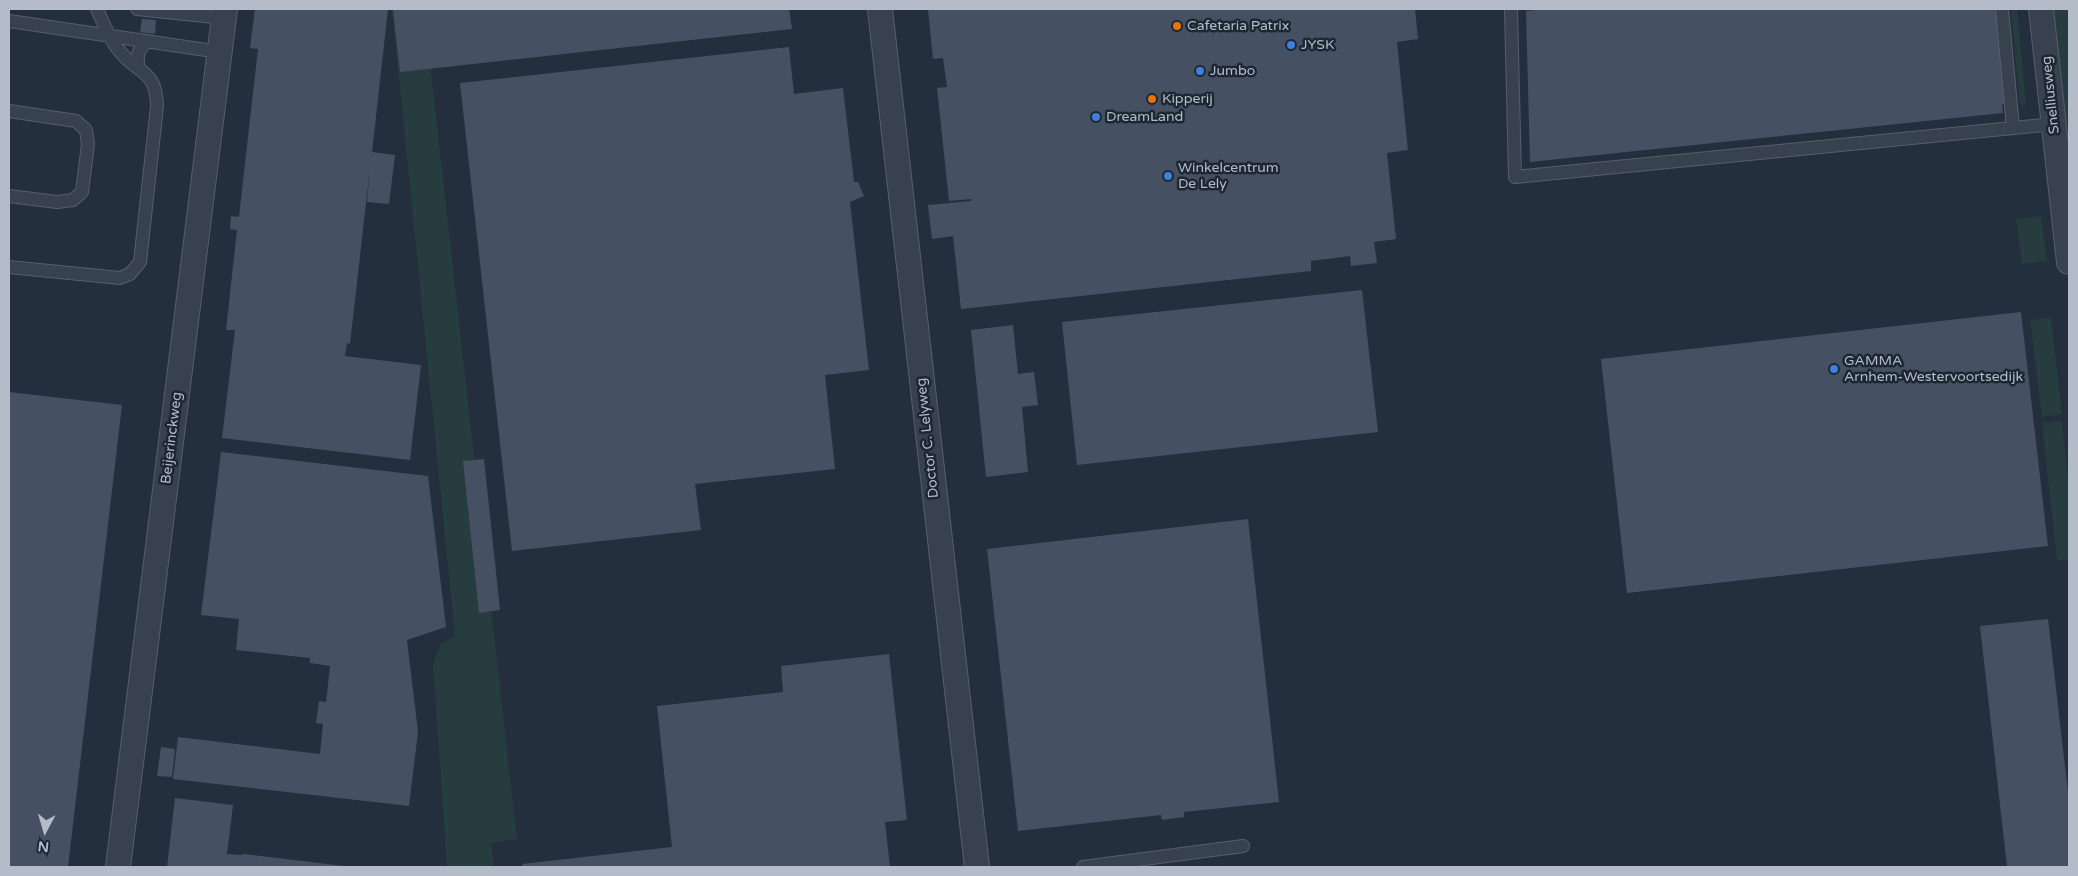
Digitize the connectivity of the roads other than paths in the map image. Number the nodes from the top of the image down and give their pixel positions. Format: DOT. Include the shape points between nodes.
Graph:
graph roads {
  1 [pos="97,9"];
  2 [pos="137,9"];
  3 [pos="880,9"];
  4 [pos="1511,9"];
  5 [pos="2002,9"];
  6 [pos="2042,9"];
  7 [pos="224,13"];
  8 [pos="9,21"];
  9 [pos="110,35"];
  10 [pos="148,41"];
  11 [pos="220,52"];
  12 [pos="139,68"];
  13 [pos="9,112"];
  14 [pos="2054,124"];
  15 [pos="2013,128"];
  16 [pos="2064,182"];
  17 [pos="9,196"];
  18 [pos="2069,258"];
  19 [pos="9,267"];
  20 [pos="1243,846"];
  21 [pos="118,867"];
  22 [pos="977,867"];
  23 [pos="1083,867"];
  1 -- 9 [label="lane"];
  2 -- 7 [label="lane"];
  3 -- 22 [label="street, Doctor C. Lelyweg"];
  4 -- 15 [label="lane" via="1515,177"];
  5 -- 15 [label="lane"];
  6 -- 14 [label="street, Snelliusweg"];
  7 -- 11 [label="street, Beijerinckweg"];
  8 -- 9 [label="lane"];
  9 -- 10 [label="lane"];
  9 -- 12 [label="lane" via="122,54"];
  10 -- 11 [label="lane"];
  10 -- 12 [label="lane" via="138,53"];
  11 -- 21 [label="street, Beijerinckweg"];
  12 -- 19 [label="lane" via="149,76 156,90 157,106 140,262 130,274 120,278"];
  13 -- 17 [label="lane" via="76,121 86,130 88,144 82,192 73,200 57,202"];
  14 -- 15 [label="lane"];
  14 -- 16 [label="street, Snelliusweg"];
  16 -- 18 [label="street, Snelliusweg"];
  20 -- 23 [label="lane"];
}
